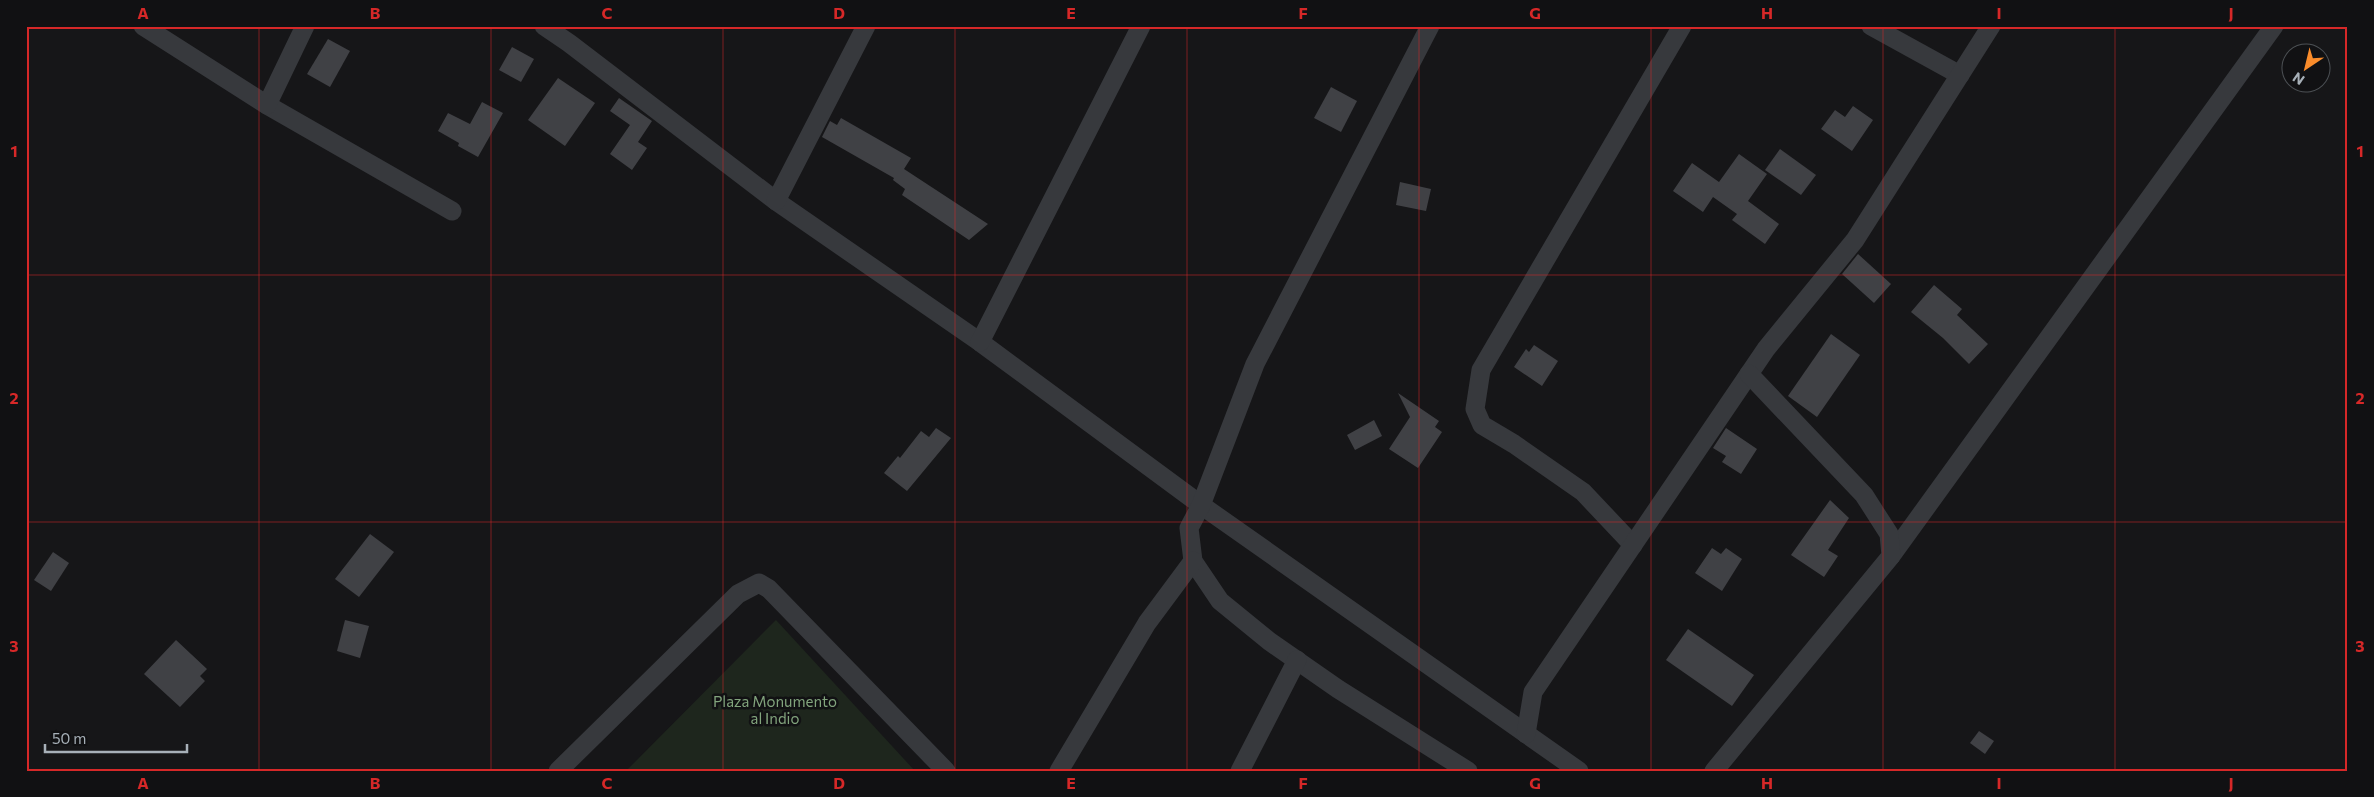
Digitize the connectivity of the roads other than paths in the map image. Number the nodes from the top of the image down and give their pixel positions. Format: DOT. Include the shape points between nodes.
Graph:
graph roads {
  1 [pos="143,26"];
  2 [pos="306,26"];
  3 [pos="544,26"];
  4 [pos="866,26"];
  5 [pos="1141,26"];
  6 [pos="1430,26"];
  7 [pos="1682,26"];
  8 [pos="1871,26"];
  9 [pos="1991,26"];
  10 [pos="2274,26"];
  11 [pos="1960,75"];
  12 [pos="267,105"];
  13 [pos="776,201"];
  14 [pos="452,211"];
  15 [pos="980,342"];
  16 [pos="1749,374"];
  17 [pos="1201,505"];
  18 [pos="1633,545"];
  19 [pos="1891,556"];
  20 [pos="1193,561"];
  21 [pos="1296,660"];
  22 [pos="1526,734"];
  23 [pos="558,771"];
  24 [pos="946,771"];
  25 [pos="1059,771"];
  26 [pos="1240,771"];
  27 [pos="1468,771"];
  28 [pos="1579,771"];
  29 [pos="1714,771"];
  1 -- 12 [label="street"];
  2 -- 12 [label="street"];
  3 -- 13 [label="street"];
  4 -- 13 [label="street"];
  5 -- 15 [label="street"];
  6 -- 17 [label="street" via="1255,364"];
  7 -- 18 [label="street" via="1481,370 1475,409 1482,425 1583,492"];
  8 -- 11 [label="street"];
  9 -- 11 [label="street"];
  10 -- 19 [label="street"];
  11 -- 16 [label="street" via="1855,240"];
  12 -- 14 [label="street"];
  13 -- 15 [label="street"];
  15 -- 17 [label="street"];
  16 -- 18 [label="street"];
  16 -- 19 [label="street" via="1864,495 1889,534"];
  17 -- 20 [label="street" via="1189,528"];
  17 -- 22 [label="street"];
  18 -- 22 [label="street" via="1533,692"];
  19 -- 29 [label="street"];
  20 -- 21 [label="street" via="1220,601"];
  20 -- 25 [label="street" via="1147,622"];
  21 -- 26 [label="street"];
  21 -- 27 [label="street"];
  22 -- 28 [label="street"];
  23 -- 24 [label="street" via="738,594 759,583 776,596"];
}
